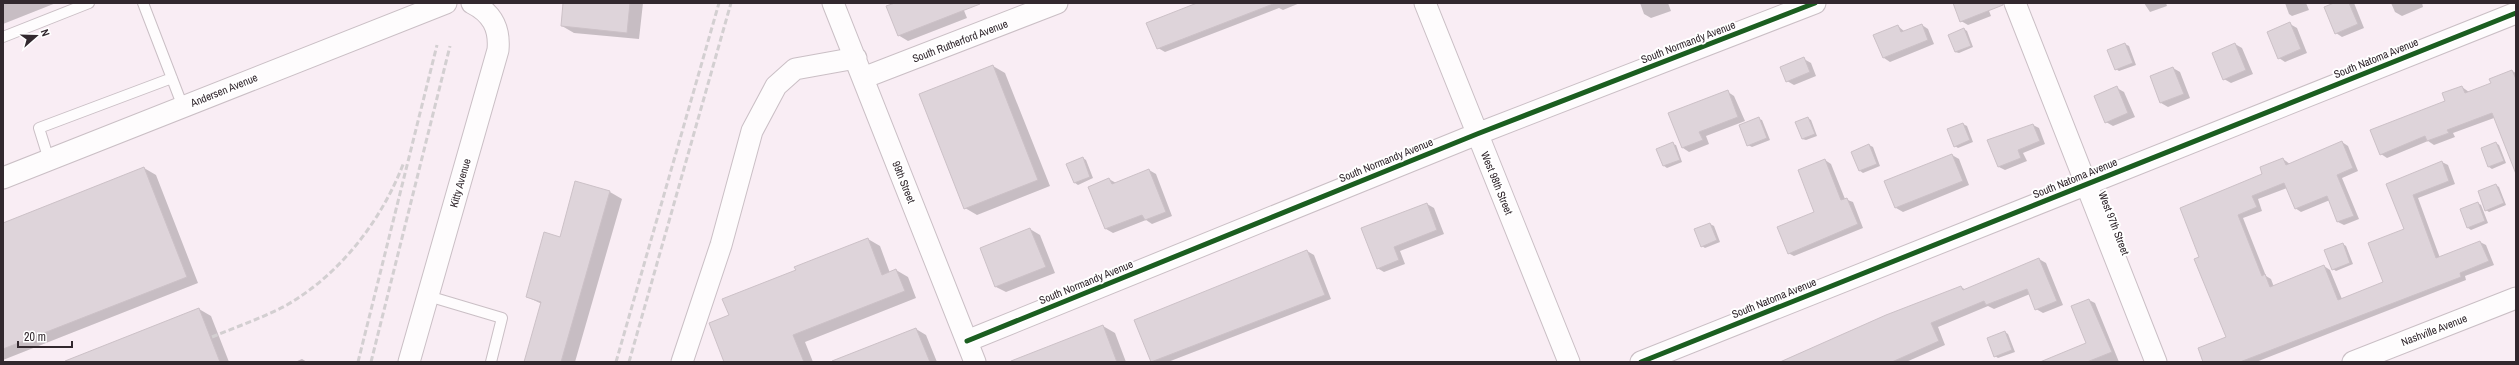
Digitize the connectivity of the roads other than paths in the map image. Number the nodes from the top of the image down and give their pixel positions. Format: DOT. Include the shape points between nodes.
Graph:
graph roads {
  1 [pos="89,3"];
  2 [pos="143,3"];
  3 [pos="446,3"];
  4 [pos="833,3"];
  5 [pos="1057,3"];
  6 [pos="1425,3"];
  7 [pos="1815,3"];
  8 [pos="2016,3"];
  9 [pos="477,5"];
  10 [pos="2516,13"];
  11 [pos="3,37"];
  12 [pos="856,58"];
  13 [pos="172,78"];
  14 [pos="863,78"];
  15 [pos="183,107"];
  16 [pos="1477,134"];
  17 [pos="49,160"];
  18 [pos="3,178"];
  19 [pos="2088,184"];
  20 [pos="428,296"];
  21 [pos="2516,298"];
  22 [pos="967,341"];
  23 [pos="409,362"];
  24 [pos="491,362"];
  25 [pos="682,362"];
  26 [pos="975,362"];
  27 [pos="1568,362"];
  28 [pos="1641,362"];
  29 [pos="2156,362"];
  30 [pos="2353,362"];
  1 -- 11 [label="lane"];
  2 -- 13 [label="lane"];
  3 -- 15 [label="street, Andersen Avenue"];
  4 -- 12 [label="street, 99th Street"];
  5 -- 14 [label="street, South Rutherford Avenue"];
  6 -- 16 [label="street, West 98th Street"];
  7 -- 16 [label="street, South Normandy Avenue"];
  8 -- 19 [label="street, West 97th Street"];
  9 -- 20 [label="street, Kitty Avenue" via="496,24 498,50"];
  10 -- 19 [label="street, South Natoma Avenue"];
  12 -- 14 [label="street, 99th Street"];
  12 -- 25 [label="street" via="795,69 776,86 752,131 721,245"];
  13 -- 15 [label="lane"];
  13 -- 17 [label="lane" via="39,128"];
  14 -- 22 [label="street, 99th Street"];
  15 -- 17 [label="street, Andersen Avenue"];
  16 -- 22 [label="street, South Normandy Avenue"];
  16 -- 27 [label="street, West 98th Street"];
  17 -- 18 [label="street, Andersen Avenue"];
  19 -- 28 [label="street, South Natoma Avenue"];
  19 -- 29 [label="street, West 97th Street"];
  20 -- 23 [label="street, Kitty Avenue"];
  20 -- 24 [label="lane" via="502,318"];
  21 -- 30 [label="street, Nashville Avenue"];
  22 -- 26 [label="street, 99th Street"];
}
